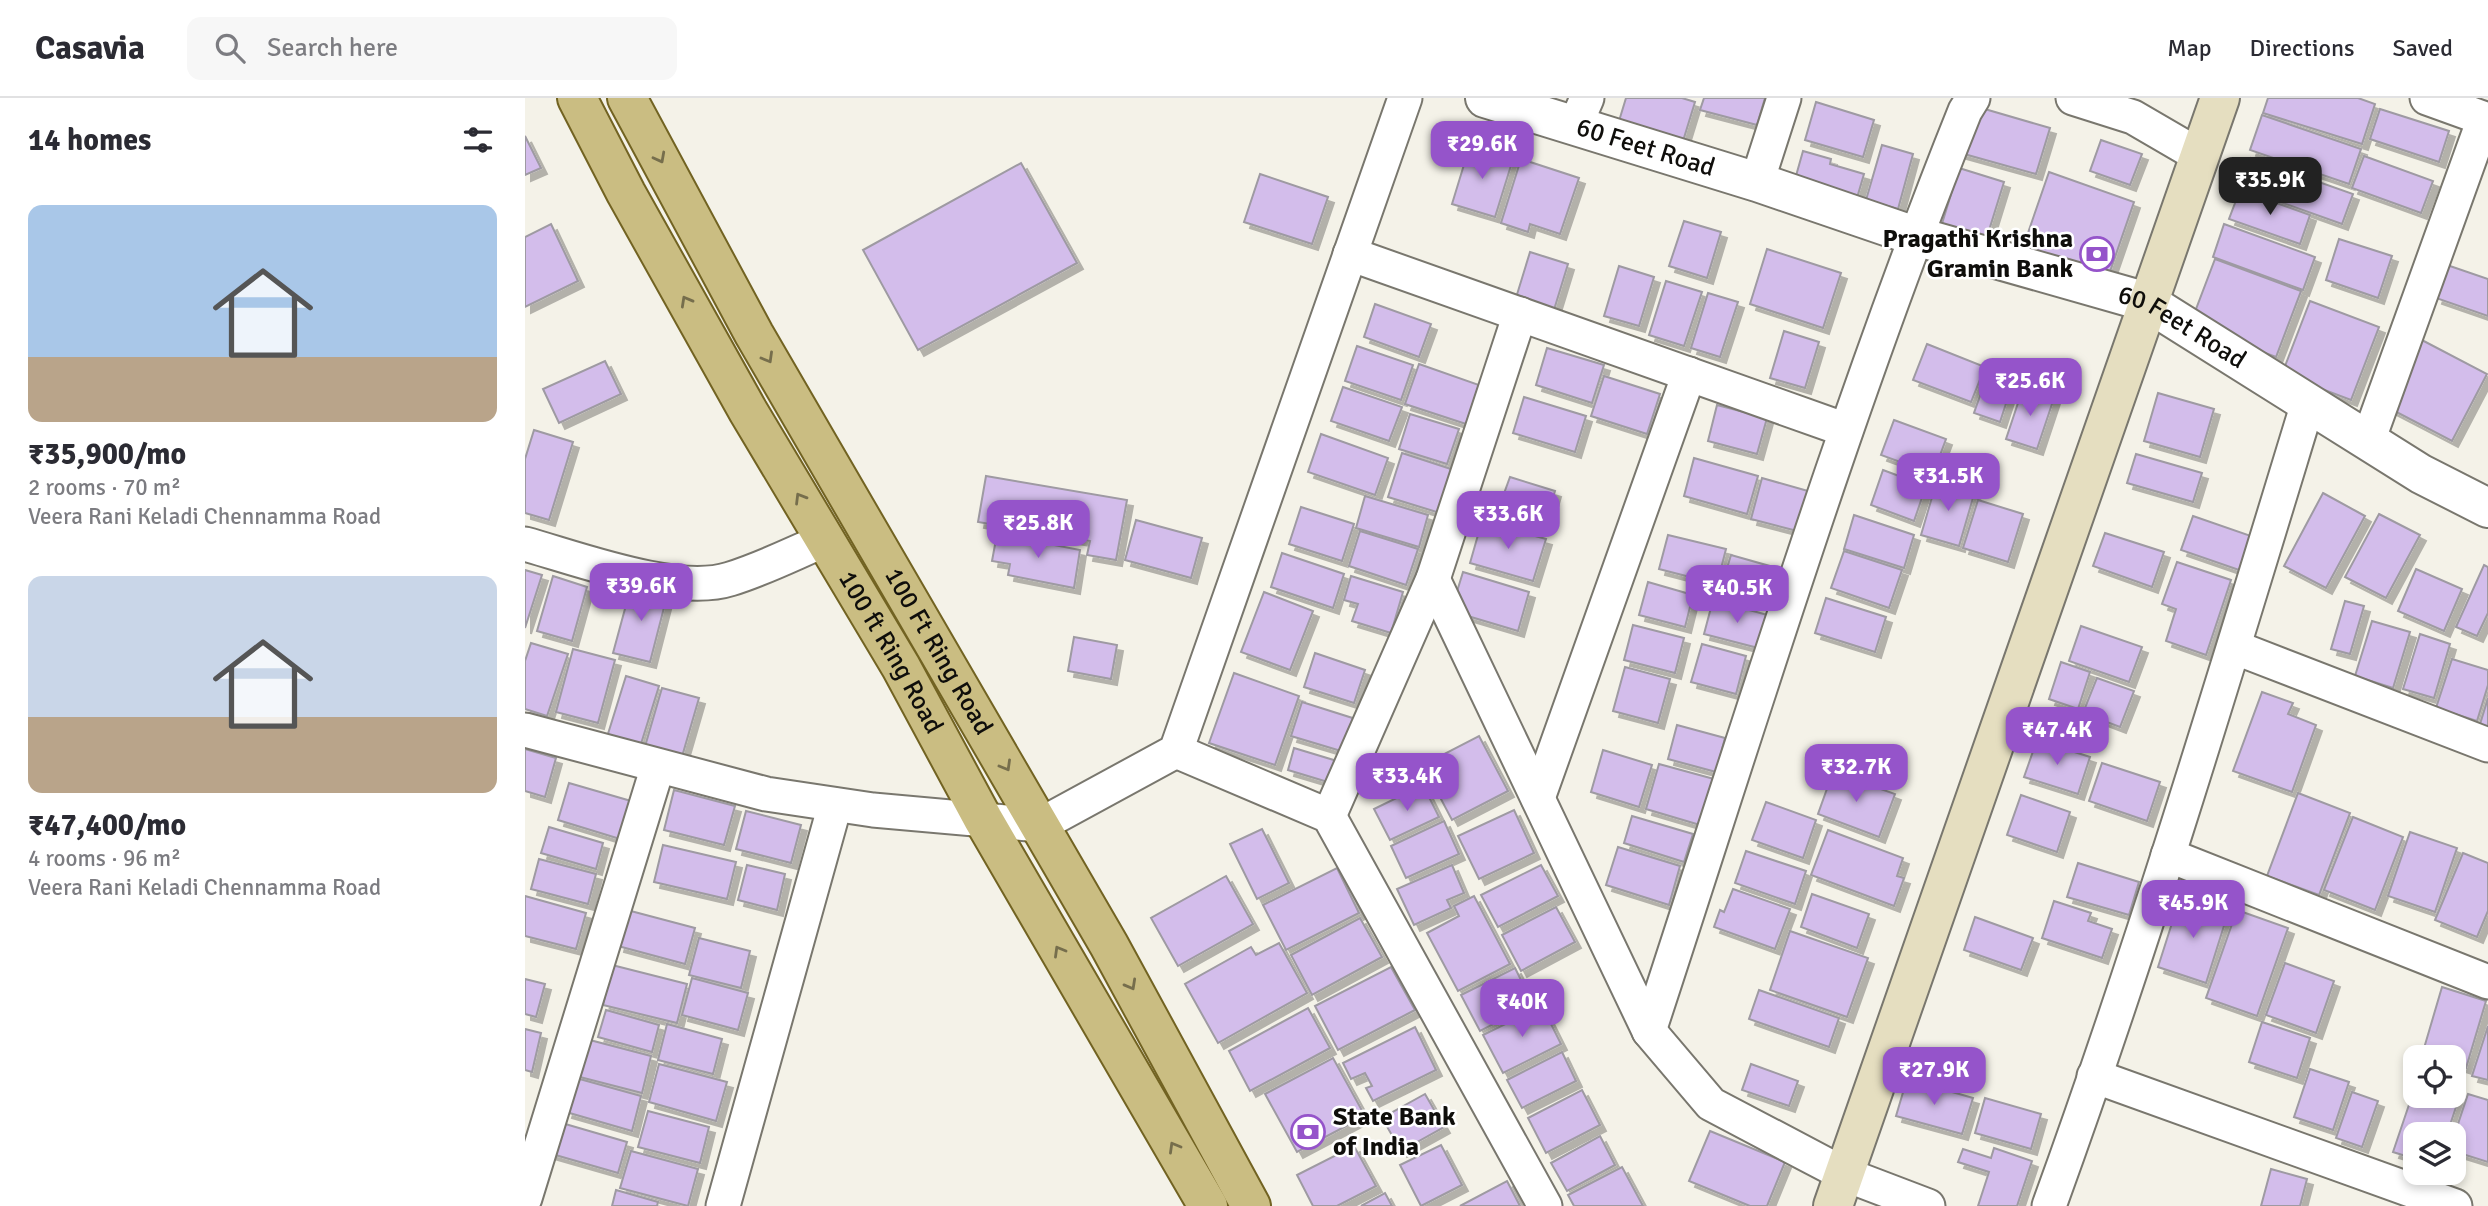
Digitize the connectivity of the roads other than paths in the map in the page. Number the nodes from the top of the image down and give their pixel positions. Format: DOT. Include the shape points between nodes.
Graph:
graph roads {
  1 [pos="577,98"];
  2 [pos="627,98"];
  3 [pos="1405,98"];
  4 [pos="1486,98"];
  5 [pos="1784,98"];
  6 [pos="1973,98"];
  7 [pos="2073,98"];
  8 [pos="2220,98"];
  9 [pos="2427,98"];
  10 [pos="1581,112"];
  11 [pos="2486,120"];
  12 [pos="2200,156"];
  13 [pos="1757,182"];
  14 [pos="1915,236"];
  15 [pos="1350,254"];
  16 [pos="2147,302"];
  17 [pos="1520,314"];
  18 [pos="1689,374"];
  19 [pos="2308,403"];
  20 [pos="1846,430"];
  21 [pos="2368,441"];
  22 [pos="2488,508"];
  23 [pos="825,540"];
  24 [pos="525,544"];
  25 [pos="1433,579"];
  26 [pos="2234,647"];
  27 [pos="525,730"];
  28 [pos="2488,745"];
  29 [pos="1176,751"];
  30 [pos="658,765"];
  31 [pos="1538,798"];
  32 [pos="835,805"];
  33 [pos="1329,816"];
  34 [pos="983,819"];
  35 [pos="1040,825"];
  36 [pos="2168,855"];
  37 [pos="2488,982"];
  38 [pos="1650,1031"];
  39 [pos="2094,1076"];
  40 [pos="1838,1190"];
  41 [pos="525,1197"];
  42 [pos="723,1206"];
  43 [pos="1208,1206"];
  44 [pos="1251,1206"];
  45 [pos="1545,1206"];
  46 [pos="1929,1206"];
  47 [pos="2049,1206"];
  48 [pos="2455,1206"];
  23 -- 1 [label="main road, 100 ft Ring Road, one-way" via="748,411"];
  2 -- 35 [label="main road, 100 Ft Ring Road, one-way" via="754,334"];
  3 -- 15 [label="street"];
  4 -- 10 [label="street, 60 Feet Road"];
  5 -- 13 [label="street"];
  6 -- 14 [label="street"];
  7 -- 12 [label="street" via="2133,117"];
  8 -- 12 [label="main road"];
  9 -- 11 [label="street"];
  10 -- 13 [label="street, 60 Feet Road"];
  11 -- 21 [label="street"];
  12 -- 16 [label="main road"];
  13 -- 14 [label="street, 60 Feet Road"];
  14 -- 16 [label="street, 60 Feet Road"];
  14 -- 20 [label="street"];
  15 -- 17 [label="street"];
  15 -- 29 [label="street"];
  16 -- 19 [label="street, 60 Feet Road"];
  16 -- 40 [label="main road"];
  17 -- 18 [label="street"];
  17 -- 25 [label="street"];
  18 -- 20 [label="street"];
  18 -- 31 [label="street"];
  19 -- 21 [label="street, 60 Feet Road"];
  19 -- 26 [label="street"];
  20 -- 38 [label="street"];
  21 -- 22 [label="street, 60 Feet Road"];
  23 -- 24 [label="street" via="728,580 692,584 660,581"];
  23 -- 34 [label="main road, 100 ft Ring Road" via="901,667"];
  25 -- 31 [label="street"];
  25 -- 33 [label="street"];
  26 -- 28 [label="street"];
  26 -- 36 [label="street"];
  27 -- 30 [label="street"];
  29 -- 33 [label="street"];
  29 -- 35 [label="street"];
  30 -- 32 [label="street" via="766,794"];
  30 -- 41 [label="street"];
  31 -- 38 [label="street"];
  32 -- 34 [label="street"];
  32 -- 42 [label="street"];
  33 -- 45 [label="street"];
  34 -- 35 [label="street"];
  43 -- 34 [label="main road, 100 ft Ring Road, one-way"];
  35 -- 44 [label="main road, 100 Ft Ring Road, one-way"];
  36 -- 37 [label="street"];
  36 -- 39 [label="street"];
  38 -- 40 [label="street" via="1711,1104"];
  39 -- 47 [label="street"];
  39 -- 48 [label="street"];
  40 -- 46 [label="street"];
}
